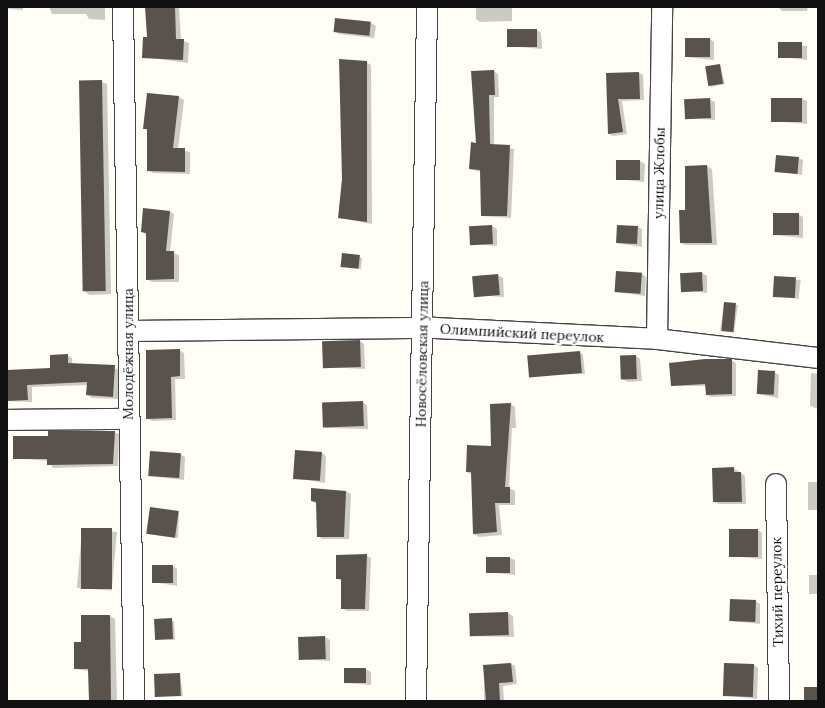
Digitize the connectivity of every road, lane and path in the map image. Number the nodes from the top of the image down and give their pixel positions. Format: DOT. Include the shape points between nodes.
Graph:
graph roads {
  1 [pos="123,7"];
  2 [pos="427,7"];
  3 [pos="662,7"];
  4 [pos="422,328"];
  5 [pos="129,331"];
  6 [pos="657,339"];
  7 [pos="818,358"];
  8 [pos="128,419"];
  9 [pos="7,420"];
  10 [pos="776,484"];
  11 [pos="134,701"];
  12 [pos="416,701"];
  13 [pos="779,701"];
  1 -- 5 [label="street, Молодёжная улица"];
  2 -- 4 [label="street, Новосёловская улица"];
  3 -- 6 [label="street, улица Жлобы"];
  4 -- 5 [label="street, Олимпийский переулок"];
  4 -- 6 [label="street, Олимпийский переулок"];
  4 -- 12 [label="street, Новосёловская улица"];
  5 -- 8 [label="street, Молодёжная улица"];
  6 -- 7 [label="street, Олимпийский переулок"];
  8 -- 9 [label="street"];
  8 -- 11 [label="street, Молодёжная улица"];
  10 -- 13 [label="street, Тихий переулок"];
}
